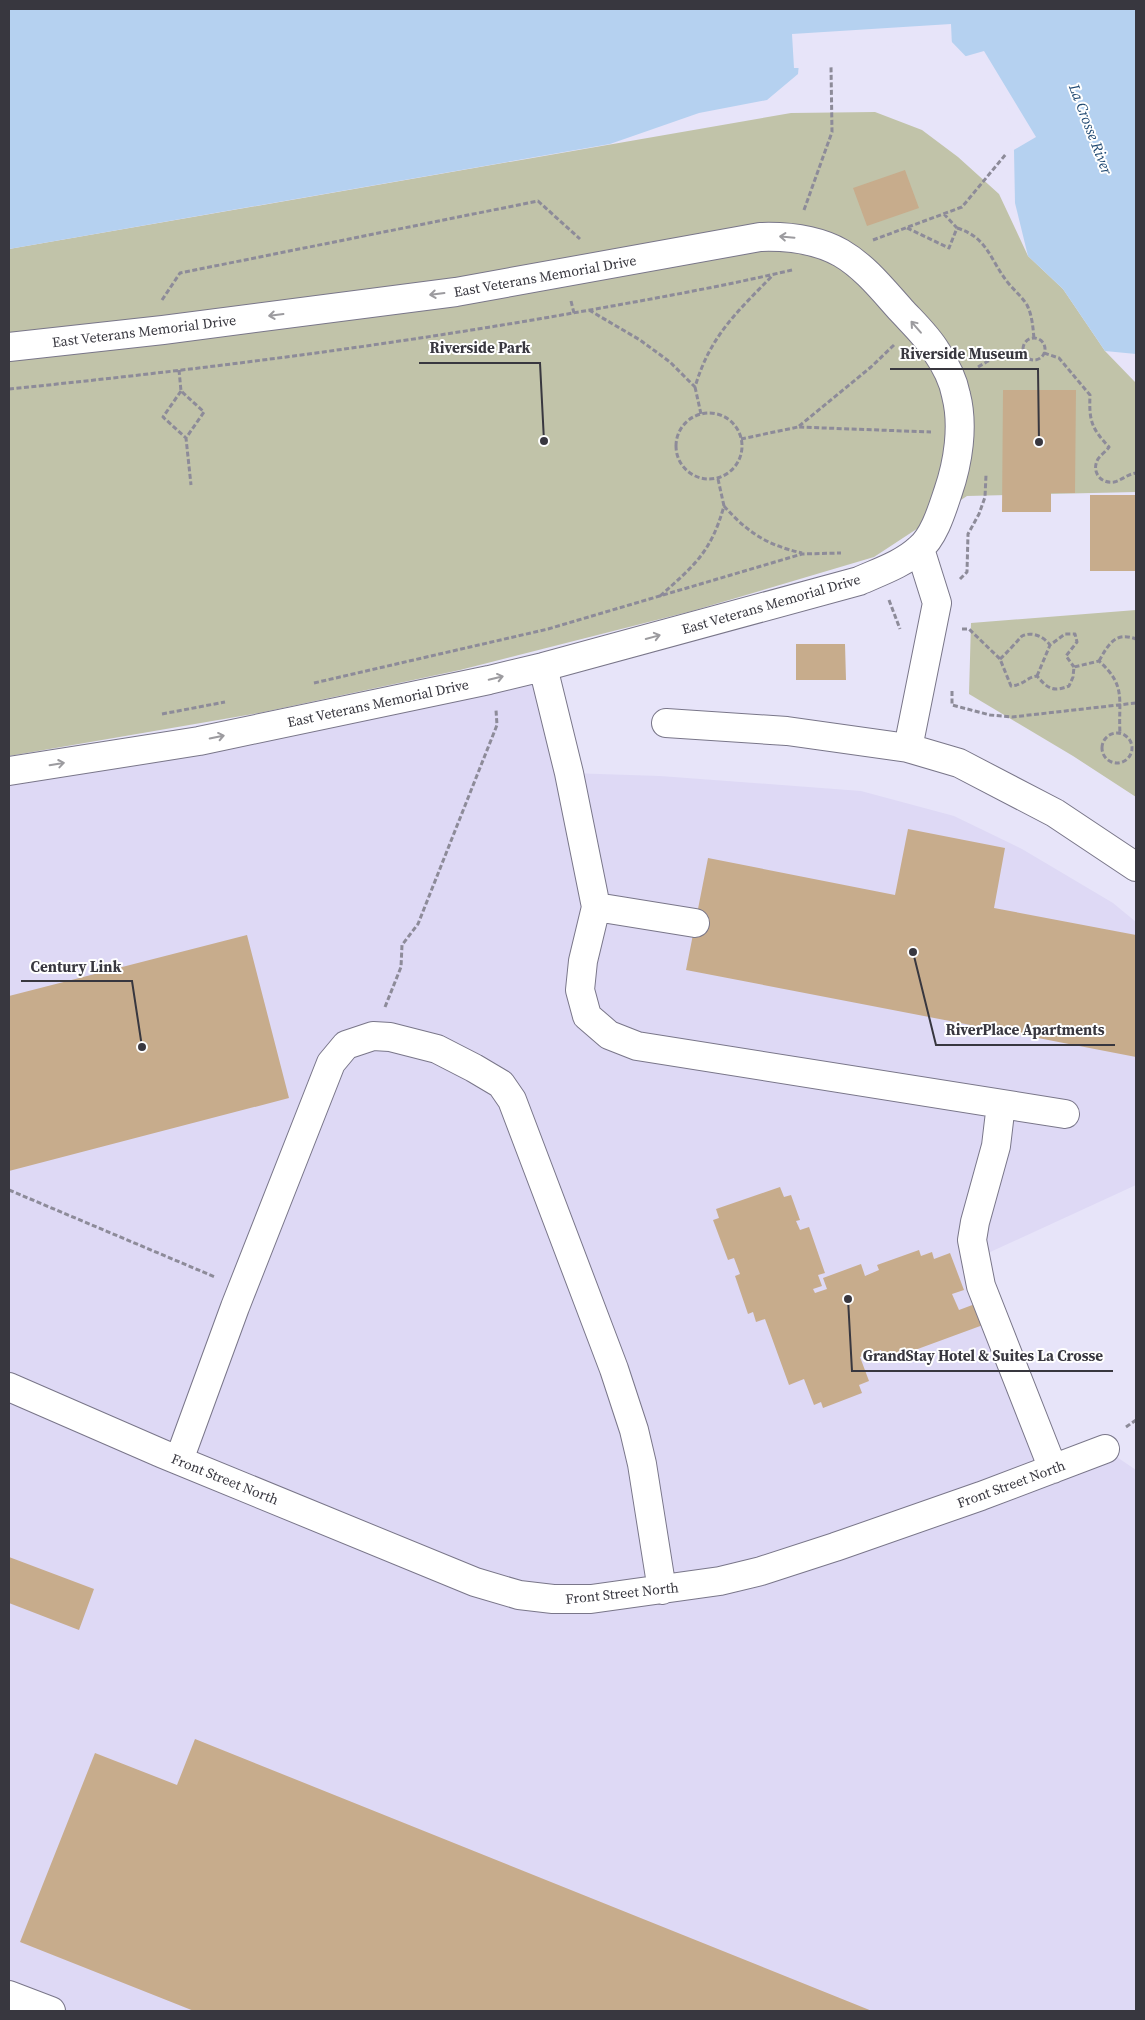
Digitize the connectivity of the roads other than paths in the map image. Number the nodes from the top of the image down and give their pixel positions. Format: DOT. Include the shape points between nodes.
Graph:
graph roads {
  1 [pos="9,346"];
  2 [pos="920,549"];
  3 [pos="543,667"];
  4 [pos="666,723"];
  5 [pos="908,748"];
  6 [pos="9,771"];
  7 [pos="1136,867"];
  8 [pos="596,907"];
  9 [pos="695,923"];
  10 [pos="1001,1104"];
  11 [pos="1065,1114"];
  12 [pos="9,1387"];
  13 [pos="1105,1449"];
  14 [pos="179,1460"];
  15 [pos="1053,1469"];
  16 [pos="662,1590"];
  17 [pos="9,1995"];
  18 [pos="51,2011"];
  2 -- 1 [label="street, East Veterans Memorial Drive, one-way" via="929,537 952,480 959,433 957,396 952,382 935,349 875,282 841,253 802,239 760,237 456,292 164,330"];
  3 -- 2 [label="street, East Veterans Memorial Drive, one-way" via="859,581"];
  2 -- 5 [label="street" via="937,603"];
  6 -- 3 [label="street, East Veterans Memorial Drive, one-way" via="199,741"];
  3 -- 8 [label="street" via="569,773"];
  4 -- 5 [label="street" via="787,730"];
  5 -- 7 [label="street" via="959,763 1046,808"];
  8 -- 9 [label="street"];
  8 -- 10 [label="street" via="583,961 580,990 587,1016 609,1035 637,1046"];
  10 -- 11 [label="street"];
  10 -- 15 [label="street" via="996,1146 972,1240 981,1286"];
  12 -- 14 [label="street, Front Street North"];
  13 -- 15 [label="street, Front Street North"];
  14 -- 16 [label="street, Front Street North" via="475,1582 519,1595 552,1600 590,1599"];
  14 -- 16 [label="street" via="331,1063 346,1045 373,1036 437,1049 501,1084 512,1100 628,1413 642,1464"];
  15 -- 16 [label="street, Front Street North" via="761,1571"];
  17 -- 18 [label="street"];
}
